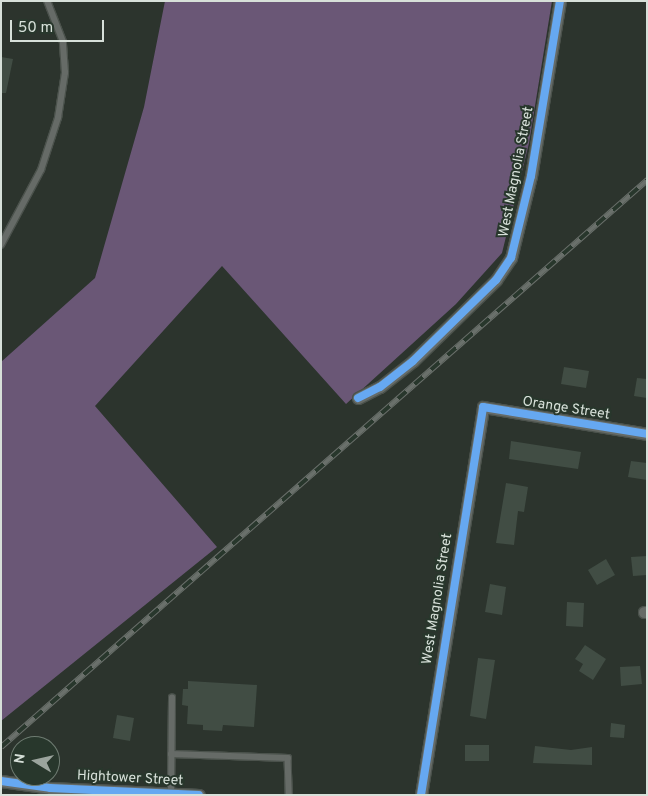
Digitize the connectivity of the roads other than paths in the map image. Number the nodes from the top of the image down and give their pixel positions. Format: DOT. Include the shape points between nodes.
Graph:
graph roads {
  1 [pos="47,1"];
  2 [pos="560,1"];
  3 [pos="1,245"];
  4 [pos="358,398"];
  5 [pos="483,408"];
  6 [pos="647,434"];
  7 [pos="172,698"];
  8 [pos="171,754"];
  9 [pos="1,781"];
  10 [pos="50,791"];
  11 [pos="171,794"];
  12 [pos="199,795"];
  13 [pos="289,795"];
  14 [pos="421,795"];
  1 -- 3 [label="lane" via="63,42 66,73 58,118 41,170"];
  2 -- 4 [label="street, West Magnolia Street" via="531,176 511,258 490,286 413,361 380,387"];
  5 -- 6 [label="street, Orange Street"];
  5 -- 14 [label="street, West Magnolia Street"];
  7 -- 8 [label="lane"];
  8 -- 11 [label="lane"];
  8 -- 13 [label="lane" via="288,758"];
  9 -- 10 [label="street, Hightower Street"];
  10 -- 11 [label="street, Hightower Street"];
  11 -- 12 [label="street, Hightower Street"];
}
